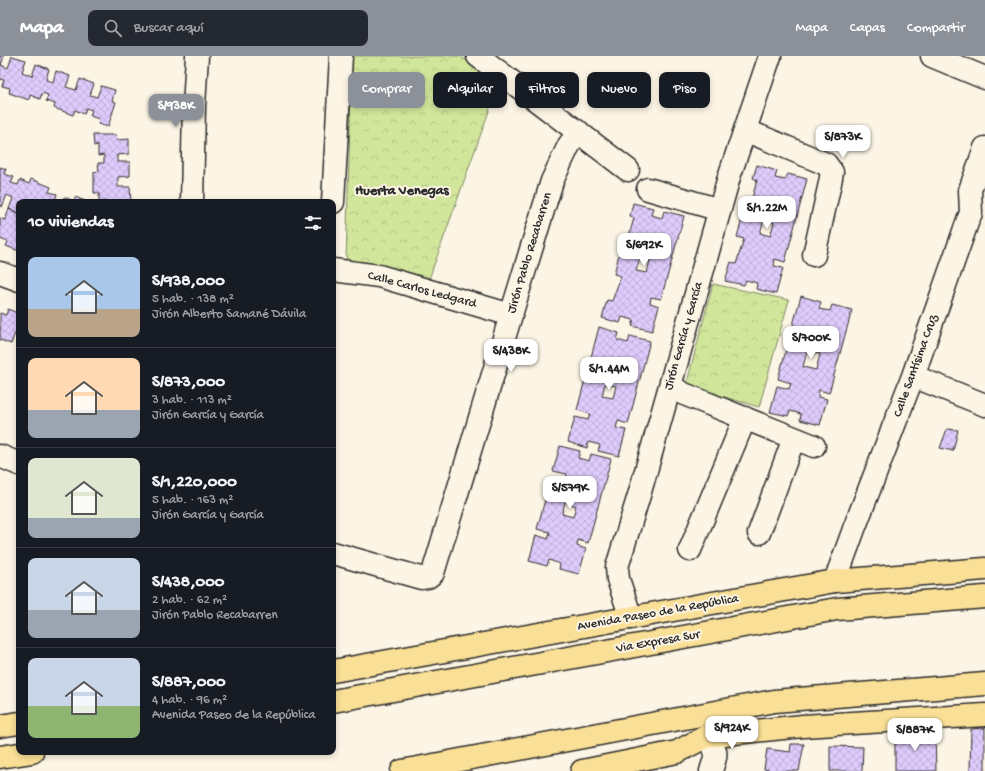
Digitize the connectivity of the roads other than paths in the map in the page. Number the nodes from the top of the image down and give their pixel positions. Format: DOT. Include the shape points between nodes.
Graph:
graph roads {
  1 [pos="197,56"];
  2 [pos="341,56"];
  3 [pos="478,56"];
  4 [pos="770,56"];
  5 [pos="932,56"];
  6 [pos="985,78"];
  7 [pos="745,130"];
  8 [pos="579,132"];
  9 [pos="985,148"];
  10 [pos="628,170"];
  11 [pos="648,188"];
  12 [pos="192,199"];
  13 [pos="333,199"];
  14 [pos="720,210"];
  15 [pos="814,255"];
  16 [pos="336,270"];
  17 [pos="0,273"];
  18 [pos="16,279"];
  19 [pos="511,314"];
  20 [pos="913,376"];
  21 [pos="670,386"];
  22 [pos="985,405"];
  23 [pos="745,418"];
  24 [pos="794,438"];
  25 [pos="814,446"];
  26 [pos="0,456"];
  27 [pos="16,463"];
  28 [pos="759,533"];
  29 [pos="690,550"];
  30 [pos="336,554"];
  31 [pos="985,569"];
  32 [pos="835,581"];
  33 [pos="985,597"];
  34 [pos="631,618"];
  35 [pos="336,670"];
  36 [pos="985,684"];
  37 [pos="336,700"];
  38 [pos="985,715"];
  39 [pos="16,723"];
  40 [pos="0,726"];
  41 [pos="707,736"];
  42 [pos="16,754"];
  43 [pos="0,757"];
  44 [pos="402,771"];
  45 [pos="582,771"];
  46 [pos="711,771"];
  1 -- 12 [label="street"];
  2 -- 13 [label="street"];
  3 -- 8 [label="street"];
  4 -- 7 [label="street, Jirón García y García"];
  5 -- 6 [label="street"];
  7 -- 14 [label="street, Jirón García y García"];
  7 -- 15 [label="street" via="826,164 832,172"];
  8 -- 10 [label="street"];
  8 -- 19 [label="street, Jirón Pablo Recabarren" via="569,145 552,181"];
  9 -- 20 [label="street, Calle Santísima Cruz" via="970,190 971,213"];
  11 -- 14 [label="street"];
  14 -- 21 [label="street, Jirón García y García"];
  16 -- 19 [label="street, Calle Carlos Ledgard" via="379,276"];
  17 -- 18 [label="street"];
  19 -- 30 [label="street, Jirón Pablo Recabarren" via="432,573 422,578"];
  20 -- 22 [label="street"];
  20 -- 32 [label="street, Calle Santísima Cruz"];
  21 -- 23 [label="street"];
  21 -- 34 [label="street, Jirón García y García" via="617,567 618,579"];
  23 -- 24 [label="street"];
  23 -- 29 [label="street"];
  24 -- 25 [label="street"];
  24 -- 28 [label="street"];
  26 -- 27 [label="street"];
  31 -- 32 [label="main road, Avenida Paseo de la República"];
  32 -- 34 [label="main road, Avenida Paseo de la República"];
  33 -- 37 [label="main road, Via Expresa Sur" via="837,609"];
  34 -- 35 [label="main road, Avenida Paseo de la República"];
  36 -- 44 [label="main road" via="774,701"];
  38 -- 41 [label="main road" via="802,726"];
  39 -- 40 [label="main road"];
  41 -- 45 [label="main road" via="677,752"];
  41 -- 46 [label="street" via="716,756"];
  42 -- 43 [label="main road"];
}
